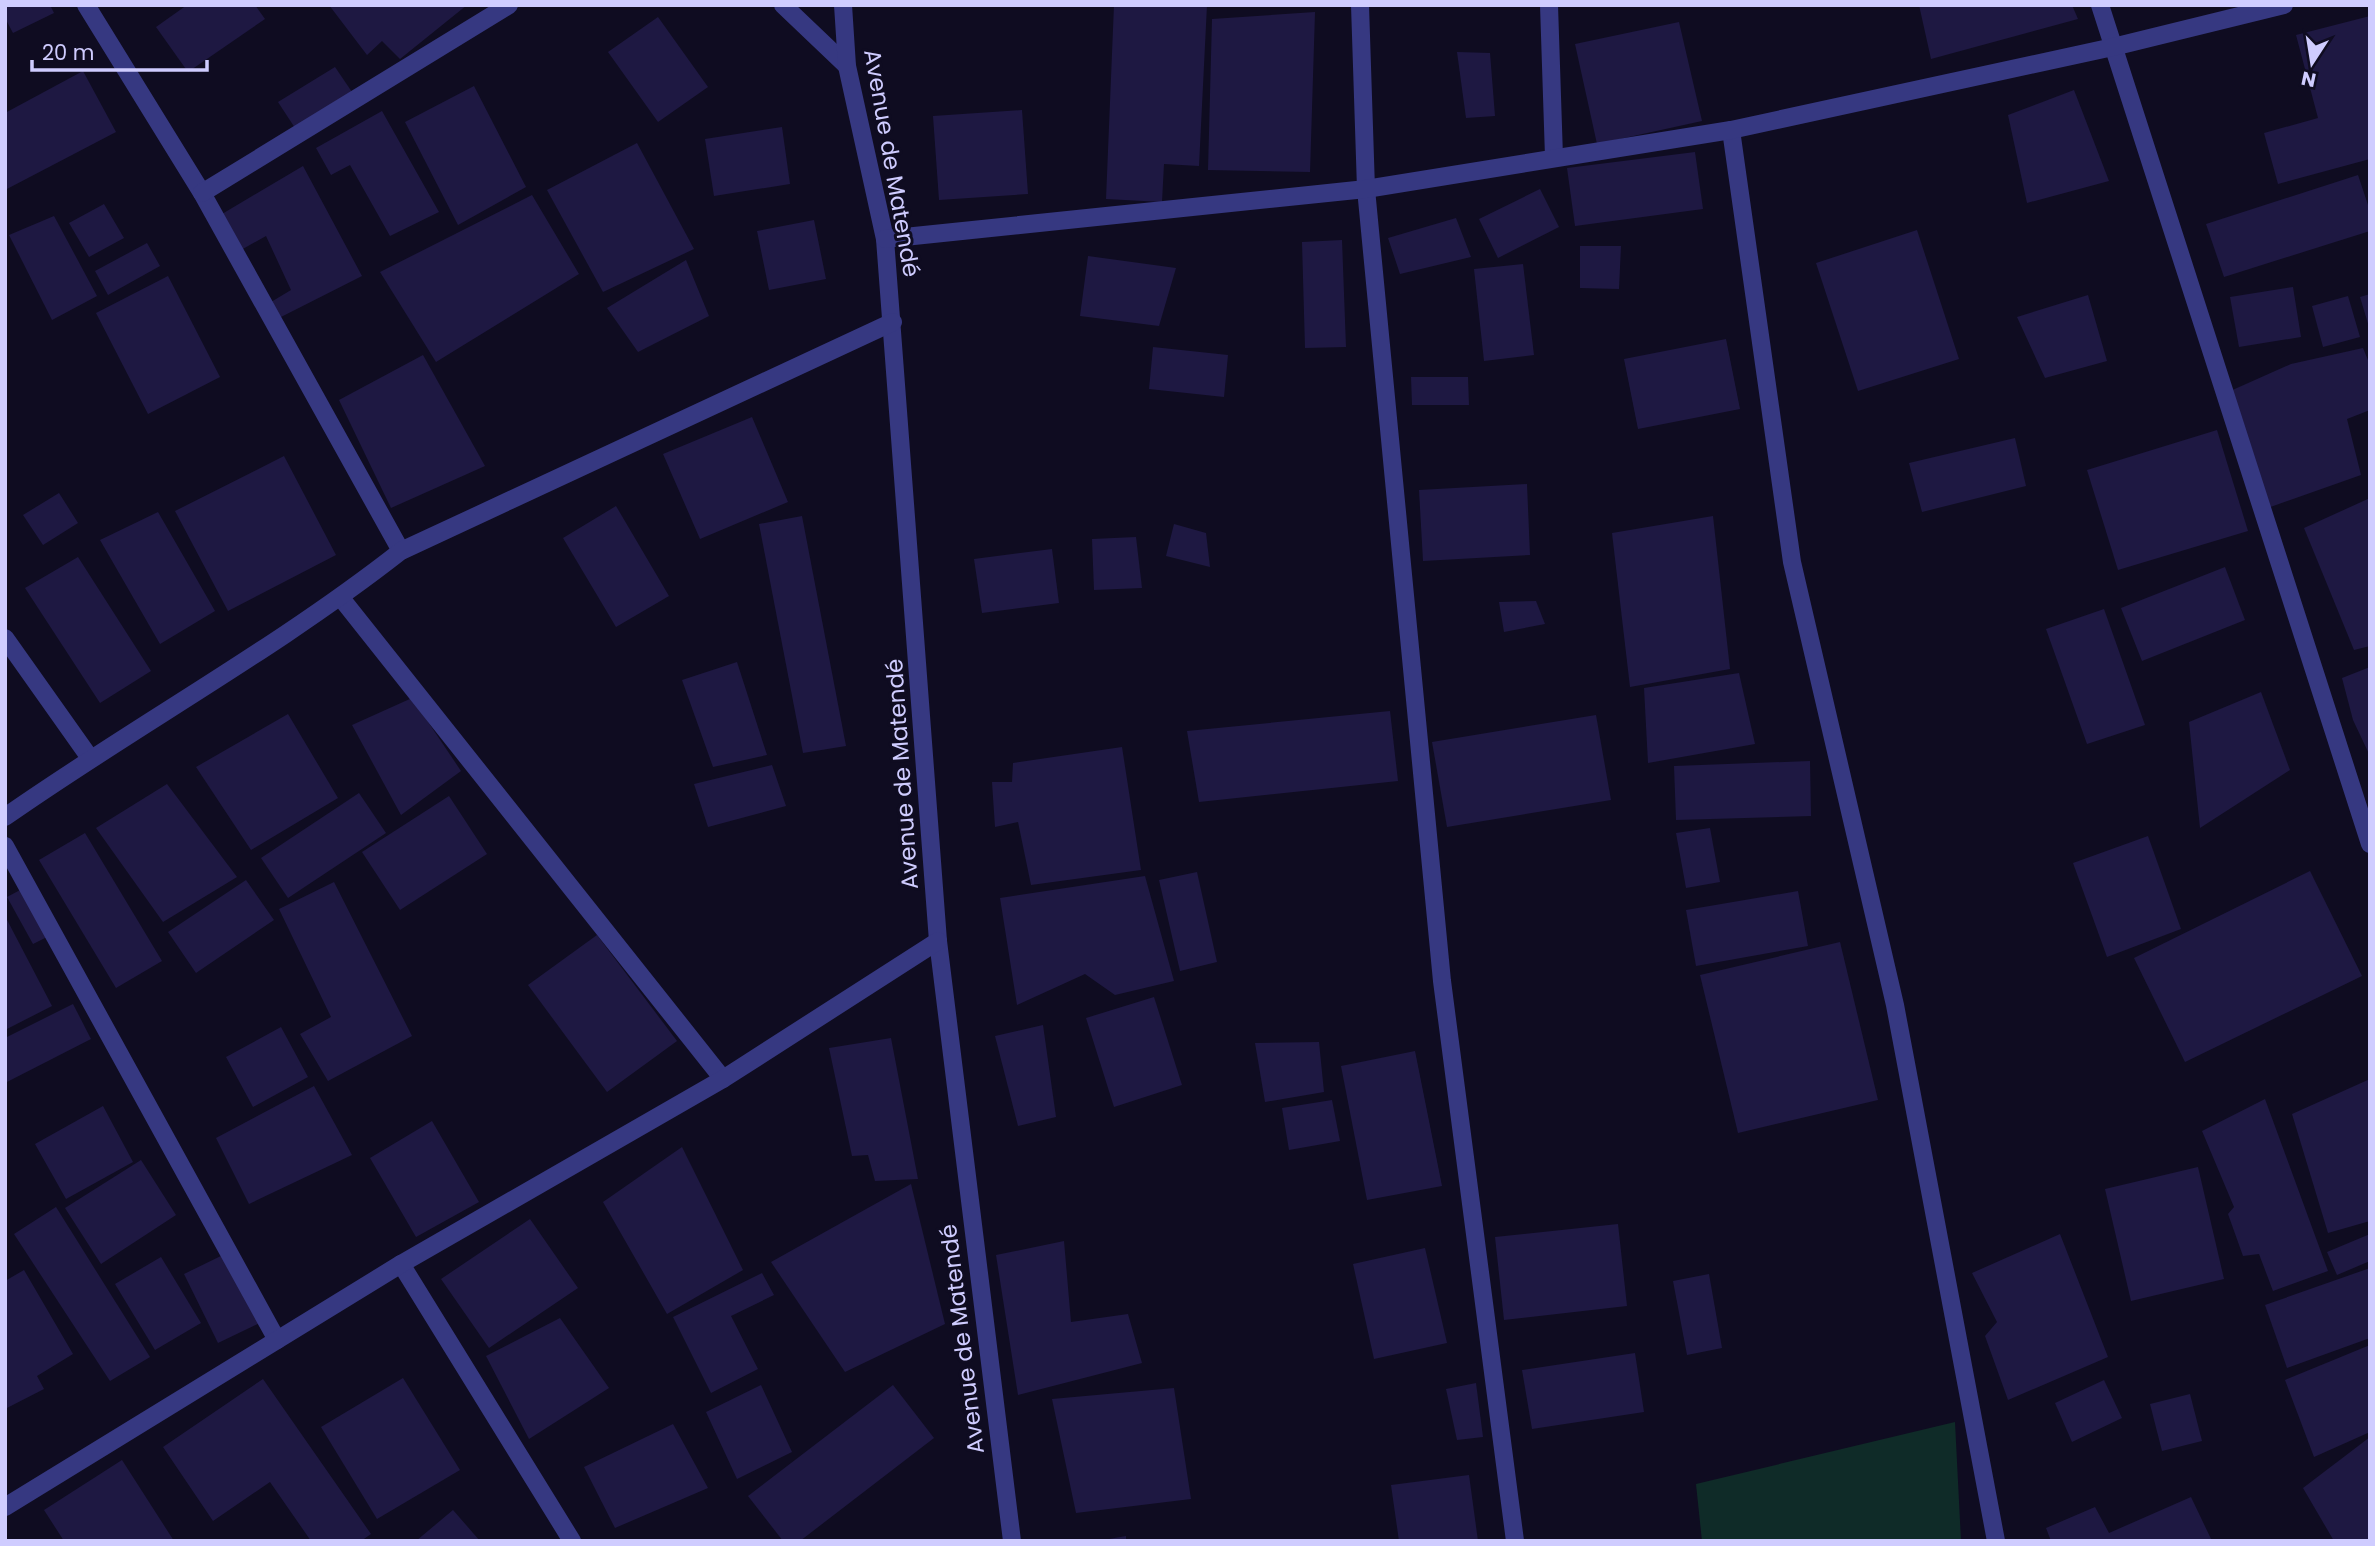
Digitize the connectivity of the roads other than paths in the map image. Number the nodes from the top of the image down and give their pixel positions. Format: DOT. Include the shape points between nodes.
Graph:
graph roads {
  1 [pos="86,5"];
  2 [pos="509,5"];
  3 [pos="783,5"];
  4 [pos="843,5"];
  5 [pos="1360,5"];
  6 [pos="1549,5"];
  7 [pos="2100,5"];
  8 [pos="2284,5"];
  9 [pos="2113,47"];
  10 [pos="847,66"];
  11 [pos="1731,130"];
  12 [pos="1555,157"];
  13 [pos="1366,189"];
  14 [pos="202,193"];
  15 [pos="885,239"];
  16 [pos="893,321"];
  17 [pos="401,551"];
  18 [pos="341,598"];
  19 [pos="5,638"];
  20 [pos="90,758"];
  21 [pos="5,817"];
  22 [pos="2370,844"];
  23 [pos="5,846"];
  24 [pos="939,941"];
  25 [pos="723,1079"];
  26 [pos="401,1264"];
  27 [pos="278,1340"];
  28 [pos="5,1507"];
  29 [pos="572,1541"];
  30 [pos="1012,1541"];
  31 [pos="1515,1541"];
  32 [pos="1996,1541"];
  1 -- 14 [label="street"];
  2 -- 14 [label="street"];
  3 -- 10 [label="street"];
  4 -- 10 [label="street, Avenue de Matendé"];
  5 -- 13 [label="street"];
  6 -- 12 [label="street"];
  7 -- 9 [label="street"];
  8 -- 9 [label="street"];
  9 -- 11 [label="street"];
  9 -- 22 [label="street"];
  10 -- 15 [label="street, Avenue de Matendé"];
  11 -- 12 [label="street"];
  11 -- 32 [label="street" via="1792,562 1895,1005"];
  12 -- 13 [label="street"];
  13 -- 15 [label="street"];
  13 -- 31 [label="street" via="1442,981"];
  14 -- 17 [label="street"];
  15 -- 16 [label="street, Avenue de Matendé"];
  16 -- 17 [label="street"];
  16 -- 24 [label="street, Avenue de Matendé"];
  17 -- 18 [label="street"];
  18 -- 20 [label="street"];
  18 -- 25 [label="street"];
  19 -- 20 [label="street"];
  20 -- 21 [label="street"];
  23 -- 27 [label="street"];
  24 -- 25 [label="street"];
  24 -- 30 [label="street, Avenue de Matendé"];
  25 -- 26 [label="street"];
  26 -- 27 [label="street"];
  26 -- 29 [label="street"];
  27 -- 28 [label="street"];
}
